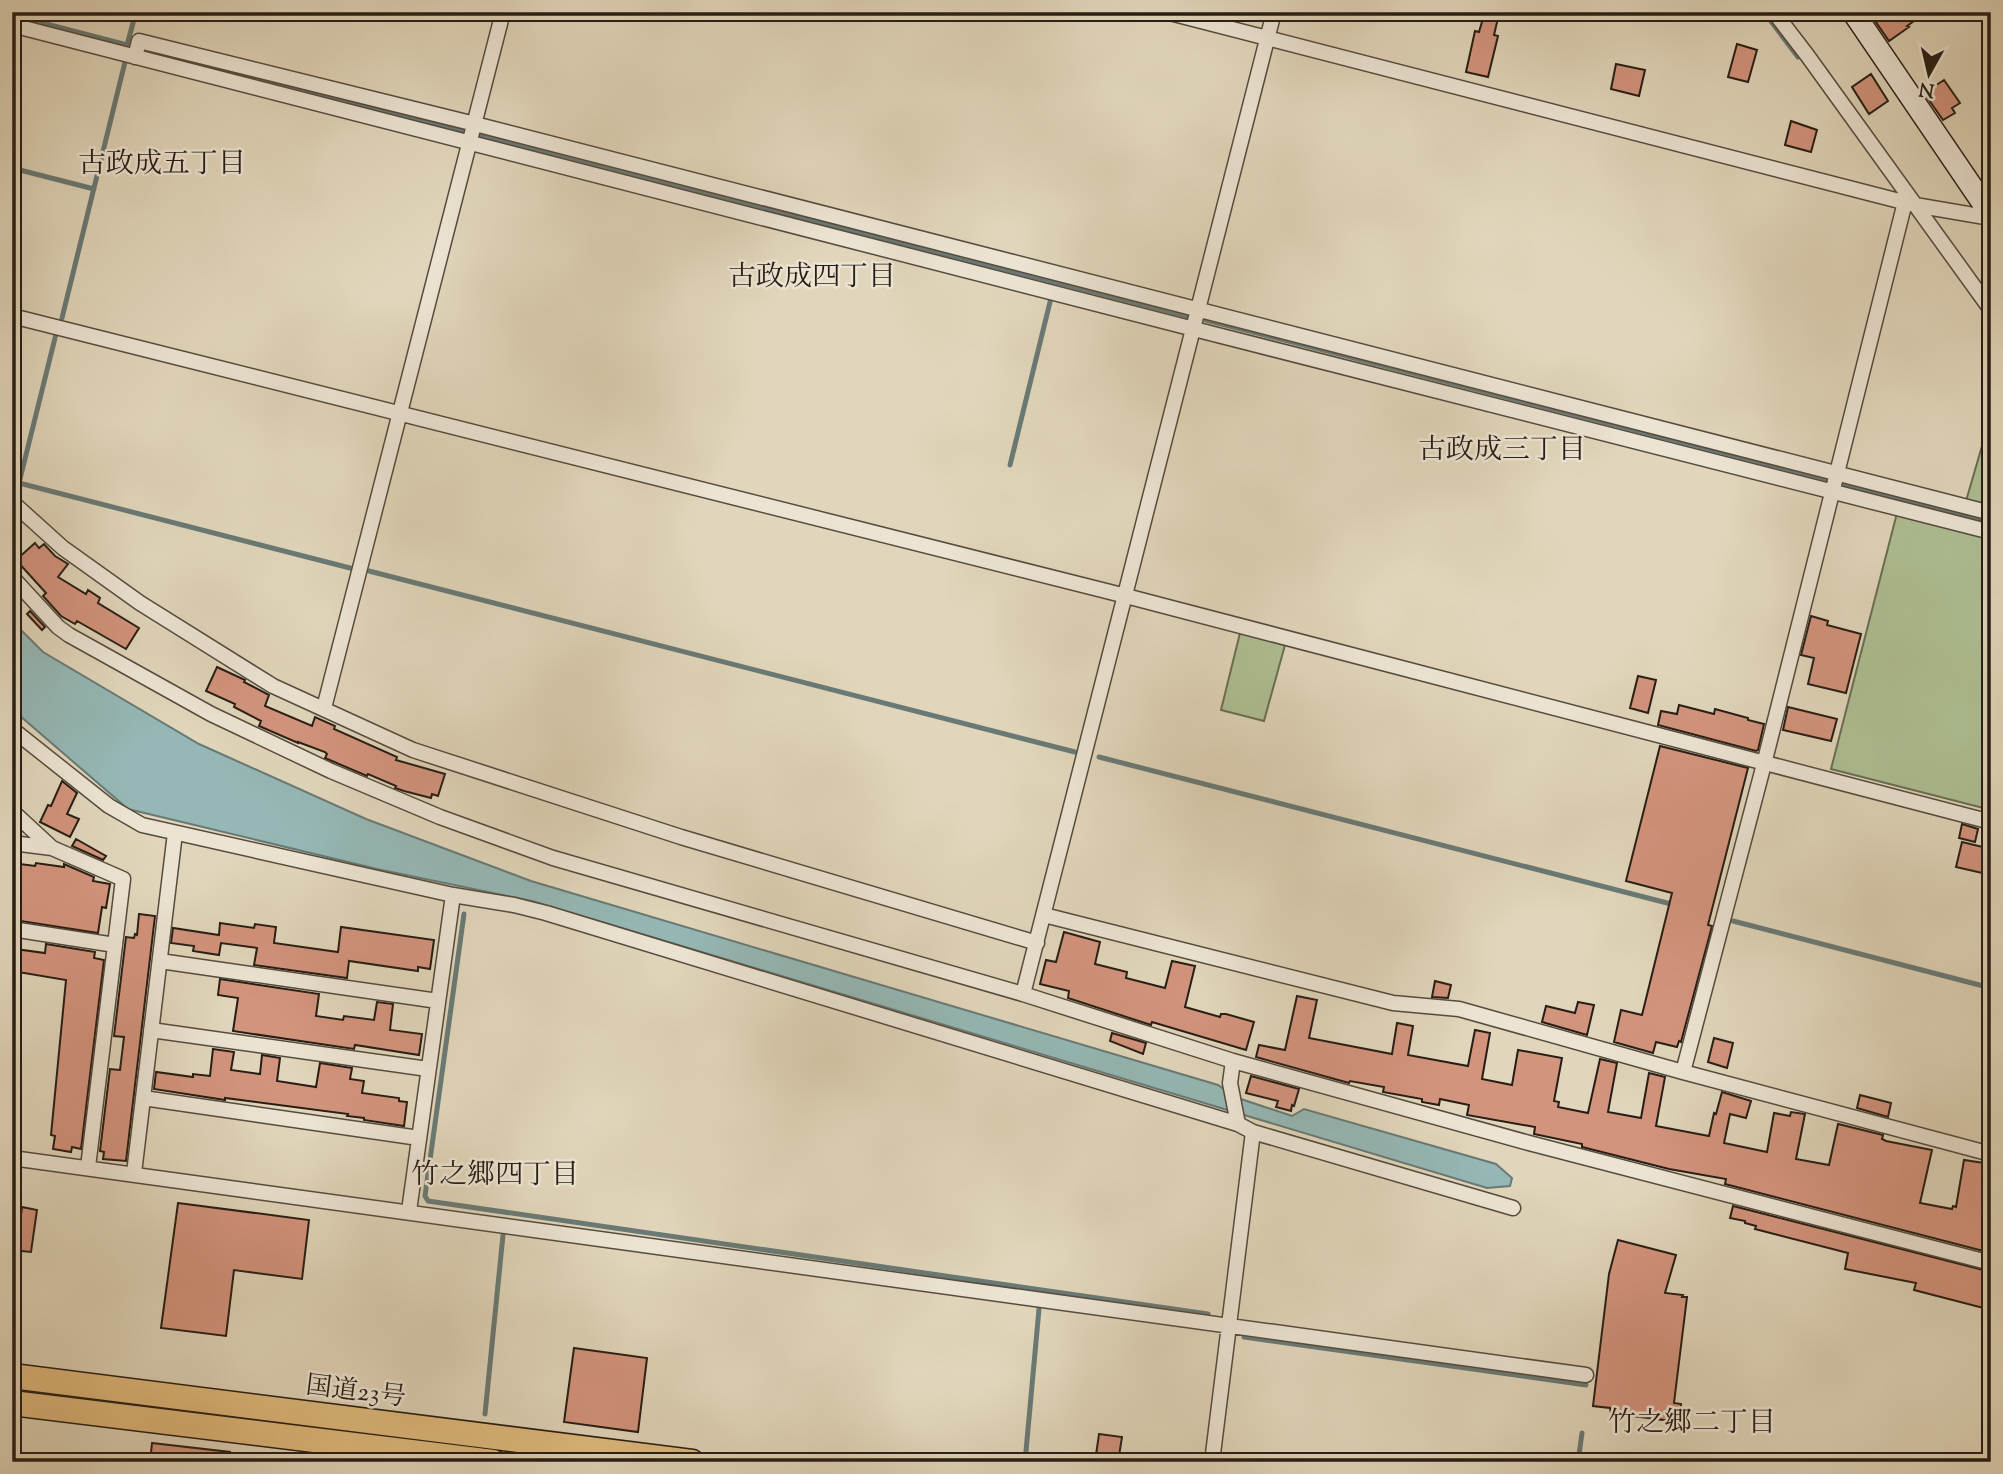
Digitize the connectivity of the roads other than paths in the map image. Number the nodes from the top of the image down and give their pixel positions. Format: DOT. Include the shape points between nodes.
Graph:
graph roads {
  1 [pos="503,12"];
  2 [pos="1166,12"];
  3 [pos="1274,12"];
  4 [pos="1774,12"];
  5 [pos="1853,12"];
  6 [pos="12,25"];
  7 [pos="1268,38"];
  8 [pos="135,57"];
  9 [pos="475,124"];
  10 [pos="470,143"];
  11 [pos="1910,204"];
  12 [pos="1991,216"];
  13 [pos="1199,309"];
  14 [pos="1991,310"];
  15 [pos="12,316"];
  16 [pos="1194,329"];
  17 [pos="401,414"];
  18 [pos="1837,472"];
  19 [pos="1833,491"];
  20 [pos="12,502"];
  21 [pos="1991,513"];
  22 [pos="1991,531"];
  23 [pos="12,577"];
  24 [pos="1126,596"];
  25 [pos="324,709"];
  26 [pos="12,729"];
  27 [pos="1764,764"];
  28 [pos="12,811"];
  29 [pos="1991,822"];
  30 [pos="175,833"];
  31 [pos="12,843"];
  32 [pos="52,848"];
  33 [pos="453,895"];
  34 [pos="1044,915"];
  35 [pos="12,929"];
  36 [pos="1037,943"];
  37 [pos="115,945"];
  38 [pos="160,961"];
  39 [pos="1023,994"];
  40 [pos="438,1001"];
  41 [pos="151,1030"];
  42 [pos="1233,1061"];
  43 [pos="428,1069"];
  44 [pos="1684,1072"];
  45 [pos="143,1098"];
  46 [pos="1237,1119"];
  47 [pos="1254,1132"];
  48 [pos="419,1138"];
  49 [pos="1991,1154"];
  50 [pos="12,1158"];
  51 [pos="88,1167"];
  52 [pos="134,1173"];
  53 [pos="1513,1208"];
  54 [pos="409,1211"];
  55 [pos="1991,1263"];
  56 [pos="1230,1325"];
  57 [pos="1586,1375"];
  58 [pos="12,1376"];
  59 [pos="12,1403"];
  60 [pos="493,1462"];
  61 [pos="692,1462"];
  62 [pos="1212,1462"];
  1 -- 9 [label="street"];
  2 -- 7 [label="street"];
  3 -- 7 [label="street"];
  4 -- 11 [label="street"];
  5 -- 12 [label="main road"];
  6 -- 8 [label="street"];
  7 -- 11 [label="street"];
  7 -- 13 [label="street"];
  8 -- 9 [label="street" via="139,41"];
  8 -- 10 [label="street"];
  9 -- 10 [label="street"];
  9 -- 13 [label="street"];
  10 -- 16 [label="street"];
  10 -- 17 [label="street"];
  11 -- 12 [label="street"];
  11 -- 14 [label="street"];
  11 -- 18 [label="street"];
  13 -- 16 [label="street"];
  13 -- 18 [label="street"];
  15 -- 17 [label="street"];
  16 -- 19 [label="street"];
  16 -- 24 [label="street"];
  17 -- 24 [label="street"];
  17 -- 25 [label="street"];
  18 -- 19 [label="street"];
  18 -- 21 [label="street"];
  19 -- 22 [label="street"];
  19 -- 27 [label="street"];
  20 -- 25 [label="street" via="63,548 140,603 273,686"];
  23 -- 39 [label="street" via="58,626 81,641 211,713 440,817 553,858"];
  24 -- 27 [label="street"];
  24 -- 34 [label="street"];
  25 -- 36 [label="street" via="413,750 681,837"];
  26 -- 30 [label="street" via="109,806 142,825"];
  27 -- 29 [label="street"];
  27 -- 44 [label="street"];
  28 -- 32 [label="street"];
  30 -- 33 [label="street"];
  30 -- 38 [label="street"];
  31 -- 32 [label="street"];
  32 -- 37 [label="street" via="123,879"];
  33 -- 40 [label="street"];
  33 -- 46 [label="street" via="546,913"];
  34 -- 36 [label="street"];
  34 -- 44 [label="street" via="1393,1003 1459,1009"];
  35 -- 37 [label="street"];
  36 -- 39 [label="street"];
  37 -- 51 [label="street"];
  38 -- 40 [label="street"];
  38 -- 41 [label="street"];
  39 -- 42 [label="street"];
  40 -- 43 [label="street"];
  41 -- 43 [label="street"];
  41 -- 45 [label="street"];
  42 -- 46 [label="street" via="1230,1083"];
  42 -- 55 [label="street" via="1542,1147"];
  43 -- 48 [label="street"];
  44 -- 49 [label="street"];
  45 -- 48 [label="street"];
  45 -- 52 [label="street"];
  46 -- 47 [label="street"];
  47 -- 53 [label="street"];
  47 -- 56 [label="street"];
  48 -- 54 [label="street"];
  50 -- 51 [label="street"];
  51 -- 52 [label="street"];
  52 -- 54 [label="street"];
  54 -- 56 [label="street"];
  56 -- 57 [label="street"];
  56 -- 62 [label="street"];
  58 -- 61 [label="highway, 国道23号"];
  59 -- 60 [label="highway, 国道23号"];
}
